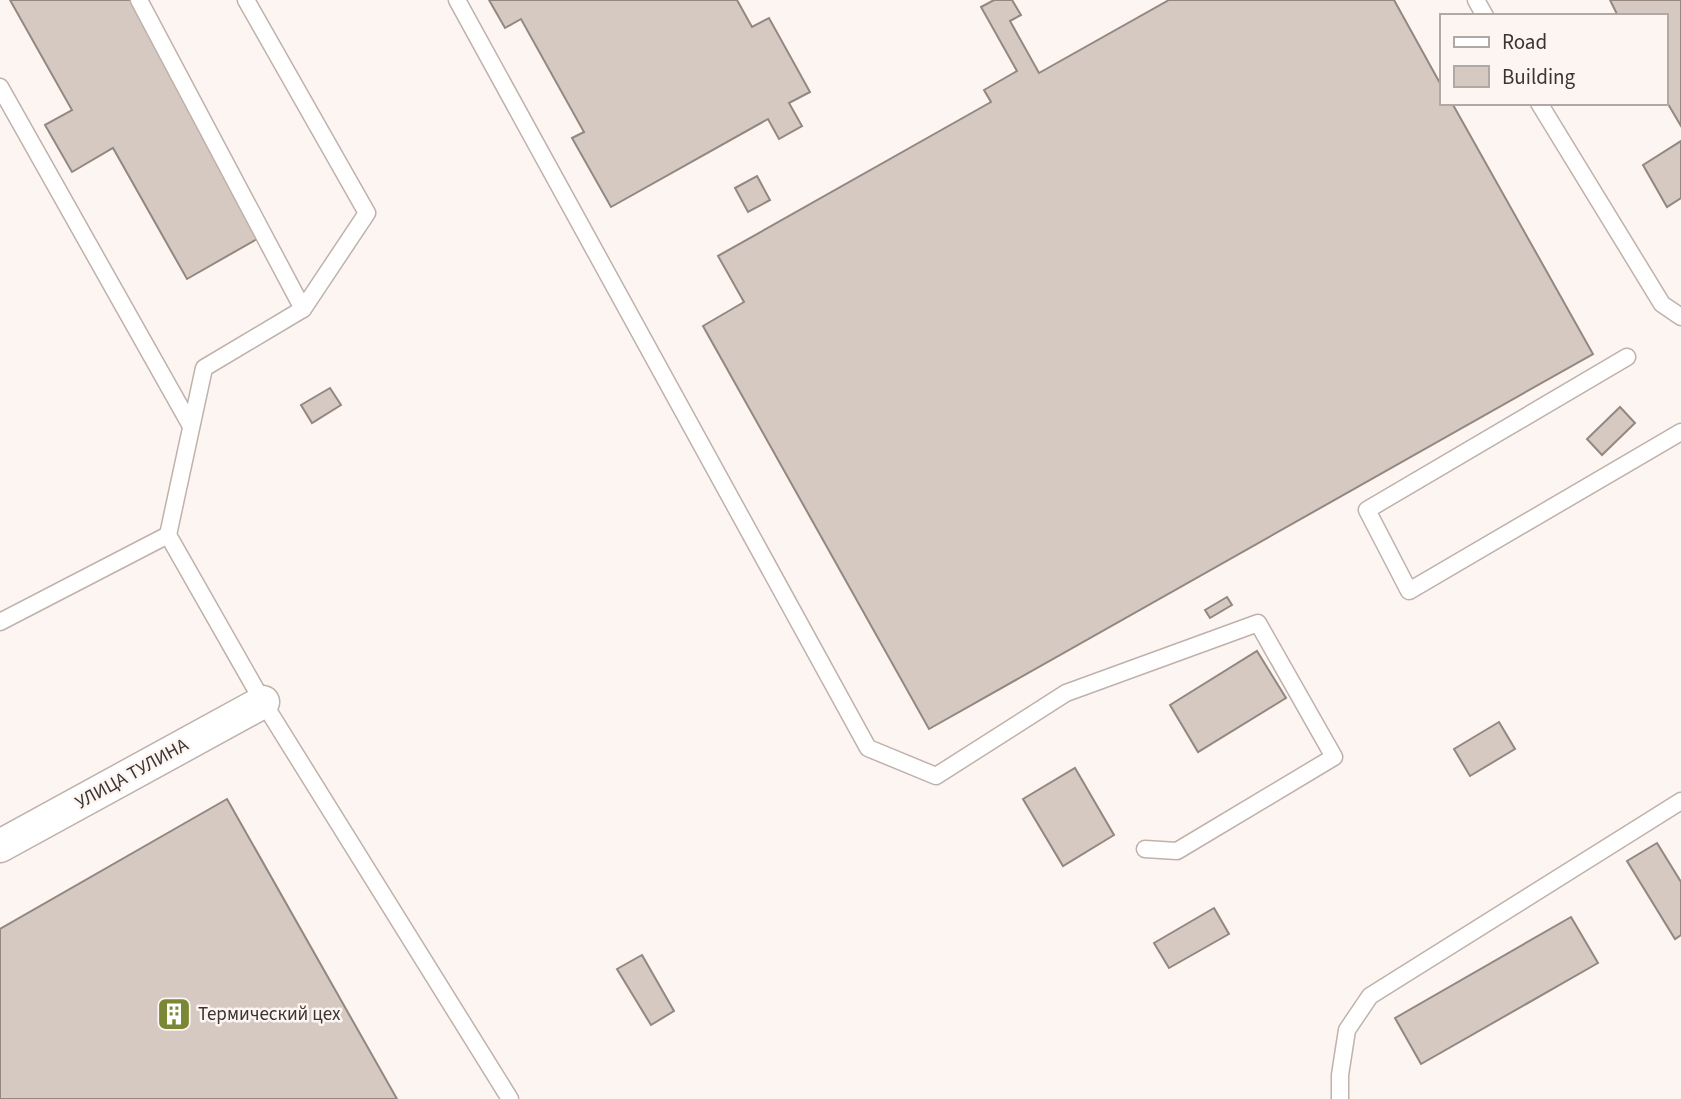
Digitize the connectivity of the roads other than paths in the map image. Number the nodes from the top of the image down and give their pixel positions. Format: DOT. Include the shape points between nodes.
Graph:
graph roads {
  1 [pos="139,0"];
  2 [pos="246,0"];
  3 [pos="457,0"];
  4 [pos="0,87"];
  5 [pos="1540,105"];
  6 [pos="303,309"];
  7 [pos="1681,317"];
  8 [pos="1626,356"];
  9 [pos="191,426"];
  10 [pos="1681,432"];
  11 [pos="168,535"];
  12 [pos="0,622"];
  13 [pos="263,702"];
  14 [pos="1681,801"];
  15 [pos="0,846"];
  16 [pos="1145,849"];
  17 [pos="510,1099"];
  18 [pos="1340,1099"];
  1 -- 6 [label="lane"];
  2 -- 6 [label="lane" via="367,213"];
  3 -- 16 [label="lane" via="868,748 936,776 1066,693 1258,623 1334,757 1177,851"];
  4 -- 9 [label="lane"];
  5 -- 7 [label="lane" via="1661,304"];
  6 -- 9 [label="lane" via="204,368"];
  8 -- 10 [label="lane" via="1367,509 1409,591"];
  9 -- 11 [label="lane"];
  11 -- 12 [label="lane"];
  11 -- 13 [label="lane"];
  13 -- 15 [label="street, УЛИЦА ТУЛИНА"];
  13 -- 17 [label="lane"];
  14 -- 18 [label="lane" via="1370,996 1347,1030"];
}
